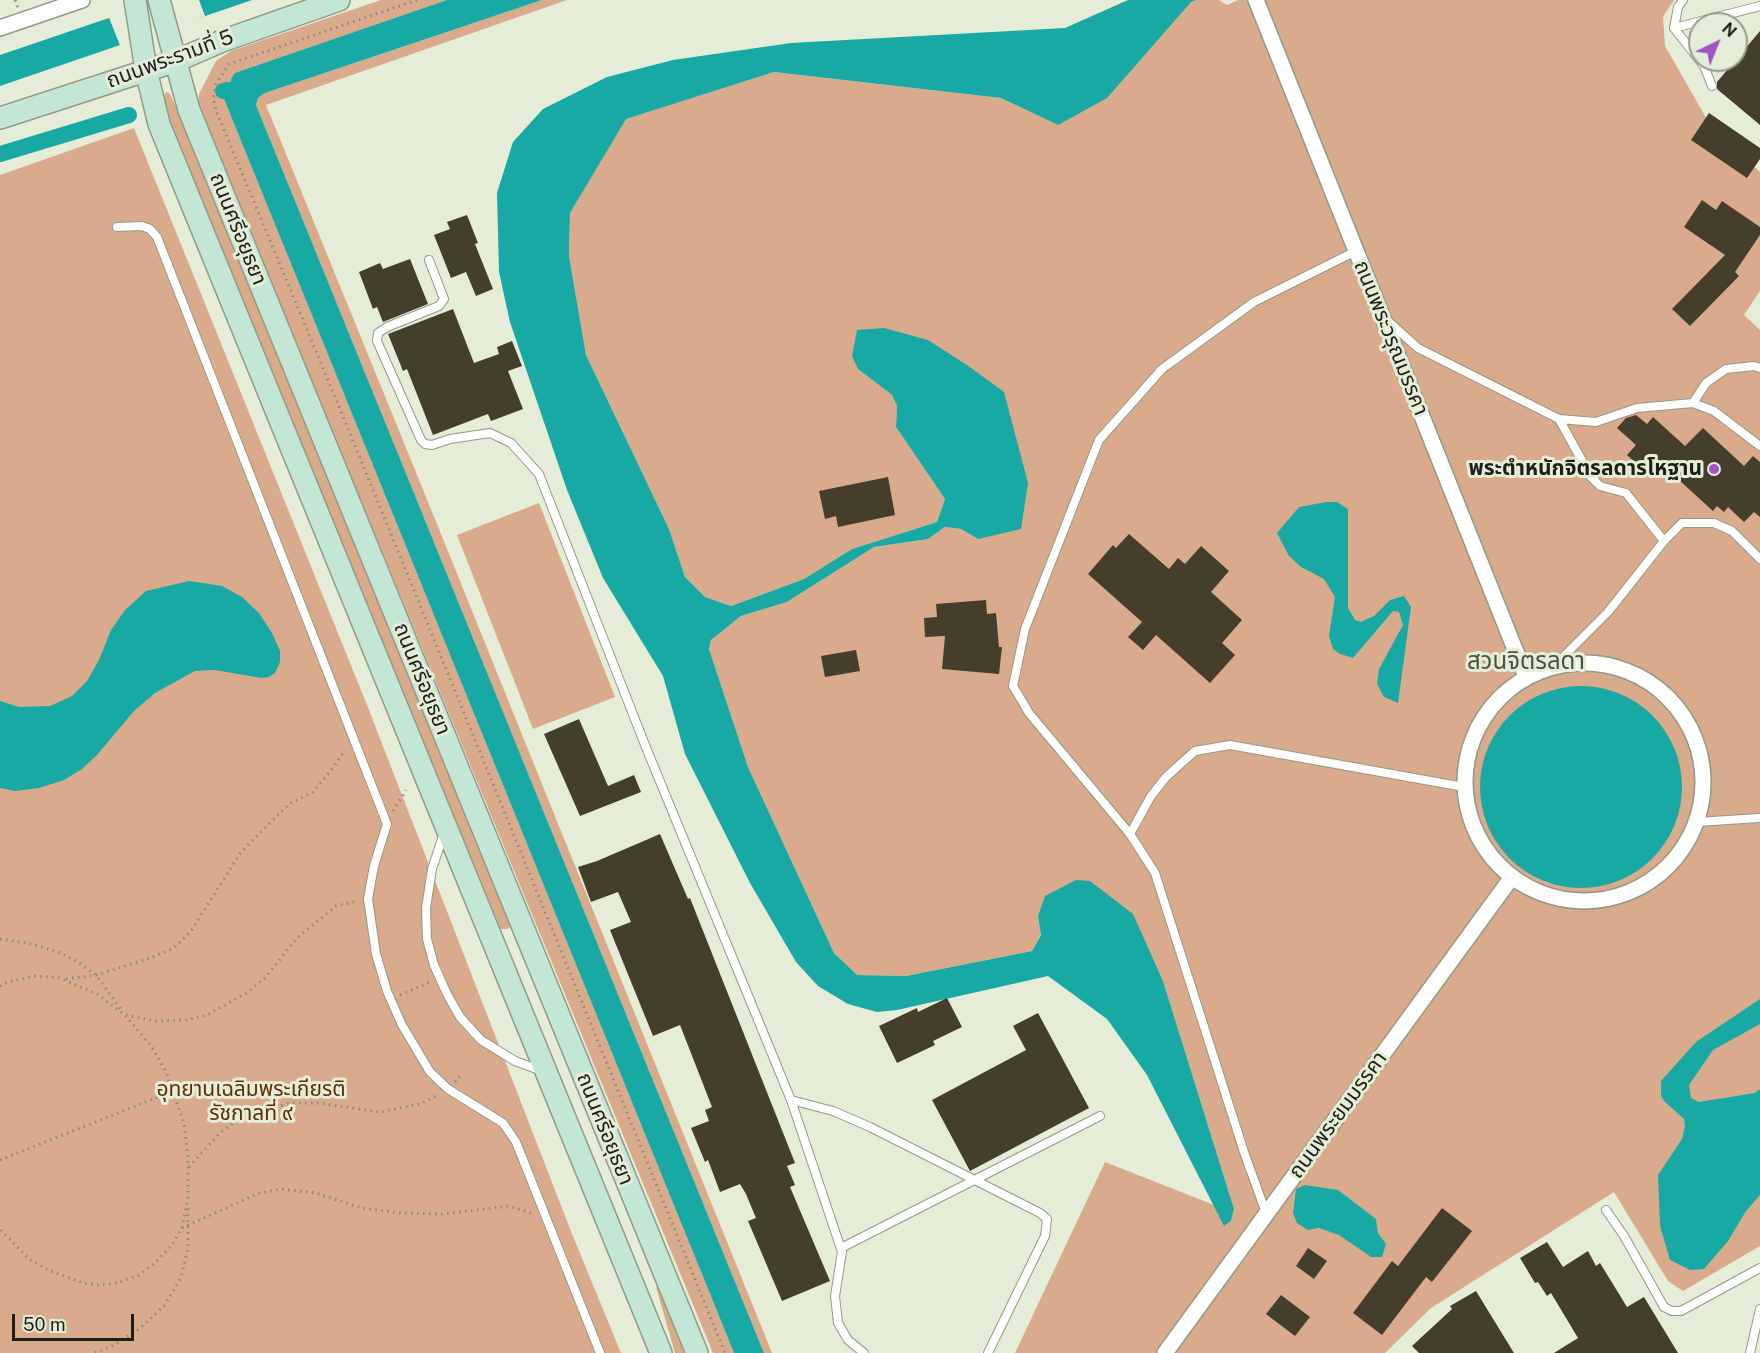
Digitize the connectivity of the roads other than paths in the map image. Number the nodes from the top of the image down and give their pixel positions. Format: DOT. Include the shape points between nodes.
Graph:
graph roads {
  1 [pos="82,0"];
  2 [pos="159,0"];
  3 [pos="339,0"];
  4 [pos="1256,0"];
  5 [pos="1683,0"];
  6 [pos="135,1"];
  7 [pos="1760,6"];
  8 [pos="0,28"];
  9 [pos="1674,28"];
  10 [pos="176,61"];
  11 [pos="146,70"];
  12 [pos="1712,86"];
  13 [pos="0,118"];
  14 [pos="117,227"];
  15 [pos="1356,250"];
  16 [pos="429,260"];
  17 [pos="1382,315"];
  18 [pos="1760,368"];
  19 [pos="1693,403"];
  20 [pos="1559,419"];
  21 [pos="1760,446"];
  22 [pos="1664,541"];
  23 [pos="1760,559"];
  24 [pos="1555,665"];
  25 [pos="1526,677"];
  26 [pos="1464,787"];
  27 [pos="1760,818"];
  28 [pos="1696,822"];
  29 [pos="446,826"];
  30 [pos="1130,834"];
  31 [pos="1512,877"];
  32 [pos="531,945"];
  33 [pos="499,957"];
  34 [pos="547,1072"];
  35 [pos="791,1100"];
  36 [pos="1100,1116"];
  37 [pos="975,1180"];
  38 [pos="1606,1210"];
  39 [pos="1266,1213"];
  40 [pos="841,1248"];
  41 [pos="1760,1268"];
  42 [pos="1760,1309"];
  43 [pos="600,1353"];
  44 [pos="661,1353"];
  45 [pos="697,1353"];
  46 [pos="864,1353"];
  47 [pos="988,1353"];
  48 [pos="1165,1353"];
  49 [pos="1750,1353"];
  1 -- 8 [label="street"];
  2 -- 10 [label="main road, ถนนศรีอยุธยา"];
  3 -- 10 [label="main road, ถนนพระรามที่ 5"];
  4 -- 15 [label="street, ถนนพระวรุณมรรคา"];
  5 -- 9 [label="lane"];
  6 -- 11 [label="main road, ถนนศรีอยุธยา"];
  7 -- 9 [label="lane"];
  9 -- 12 [label="lane" via="1704,66"];
  10 -- 11 [label="main road, ถนนพระรามที่ 5"];
  10 -- 32 [label="main road, ถนนศรีอยุธยา" via="189,110"];
  11 -- 13 [label="main road, ถนนพระรามที่ 5"];
  11 -- 29 [label="main road, ถนนศรีอยุธยา" via="159,124"];
  14 -- 43 [label="lane" via="142,226 156,237 387,824 368,899 376,954 390,999 430,1072 448,1089 503,1123 516,1142"];
  15 -- 17 [label="street, ถนนพระวรุณมรรคา"];
  15 -- 30 [label="lane" via="1254,302 1162,369 1099,440 1025,629 1013,686 1029,713"];
  16 -- 35 [label="lane" via="444,299 439,306 387,327 378,333 377,341 425,444 490,433 511,443 539,474"];
  17 -- 20 [label="lane" via="1418,348"];
  17 -- 25 [label="street, ถนนพระวรุณมรรคา"];
  18 -- 19 [label="lane" via="1726,369 1706,383"];
  19 -- 20 [label="lane" via="1637,408 1596,422"];
  19 -- 21 [label="lane" via="1714,411"];
  20 -- 22 [label="lane" via="1591,477 1600,486 1626,493"];
  22 -- 23 [label="lane" via="1682,523 1714,523 1732,531"];
  22 -- 24 [label="lane" via="1608,612"];
  24 -- 25 [label="street"];
  24 -- 28 [label="street" via="1575,662 1617,667 1645,680 1670,700 1683,716 1700,754 1702,796"];
  25 -- 26 [label="street" via="1502,694 1477,727 1469,746"];
  26 -- 30 [label="lane" via="1230,745 1195,751 1151,796"];
  26 -- 31 [label="street" via="1467,808 1483,847"];
  27 -- 28 [label="lane"];
  28 -- 31 [label="street" via="1680,854 1666,869 1650,882 1611,898 1570,901 1549,896"];
  29 -- 33 [label="main road, ถนนศรีอยุธยา"];
  29 -- 34 [label="lane" via="432,869 426,908 427,939 440,978 460,1017 481,1040 515,1061"];
  30 -- 39 [label="lane" via="1155,873"];
  31 -- 39 [label="street, ถนนพระยมมรรคา"];
  32 -- 33 [label="main road"];
  32 -- 45 [label="main road, ถนนศรีอยุธยา"];
  33 -- 34 [label="main road, ถนนศรีอยุธยา"];
  34 -- 44 [label="main road, ถนนศรีอยุธยา"];
  35 -- 37 [label="lane" via="842,1115"];
  35 -- 40 [label="lane"];
  36 -- 37 [label="lane"];
  37 -- 40 [label="lane"];
  37 -- 47 [label="lane" via="1047,1220 1045,1236"];
  38 -- 41 [label="lane" via="1664,1306 1672,1311 1681,1311"];
  39 -- 48 [label="street, ถนนพระยมมรรคา"];
  40 -- 46 [label="lane" via="835,1296 837,1323 848,1340"];
  42 -- 49 [label="lane"];
}
